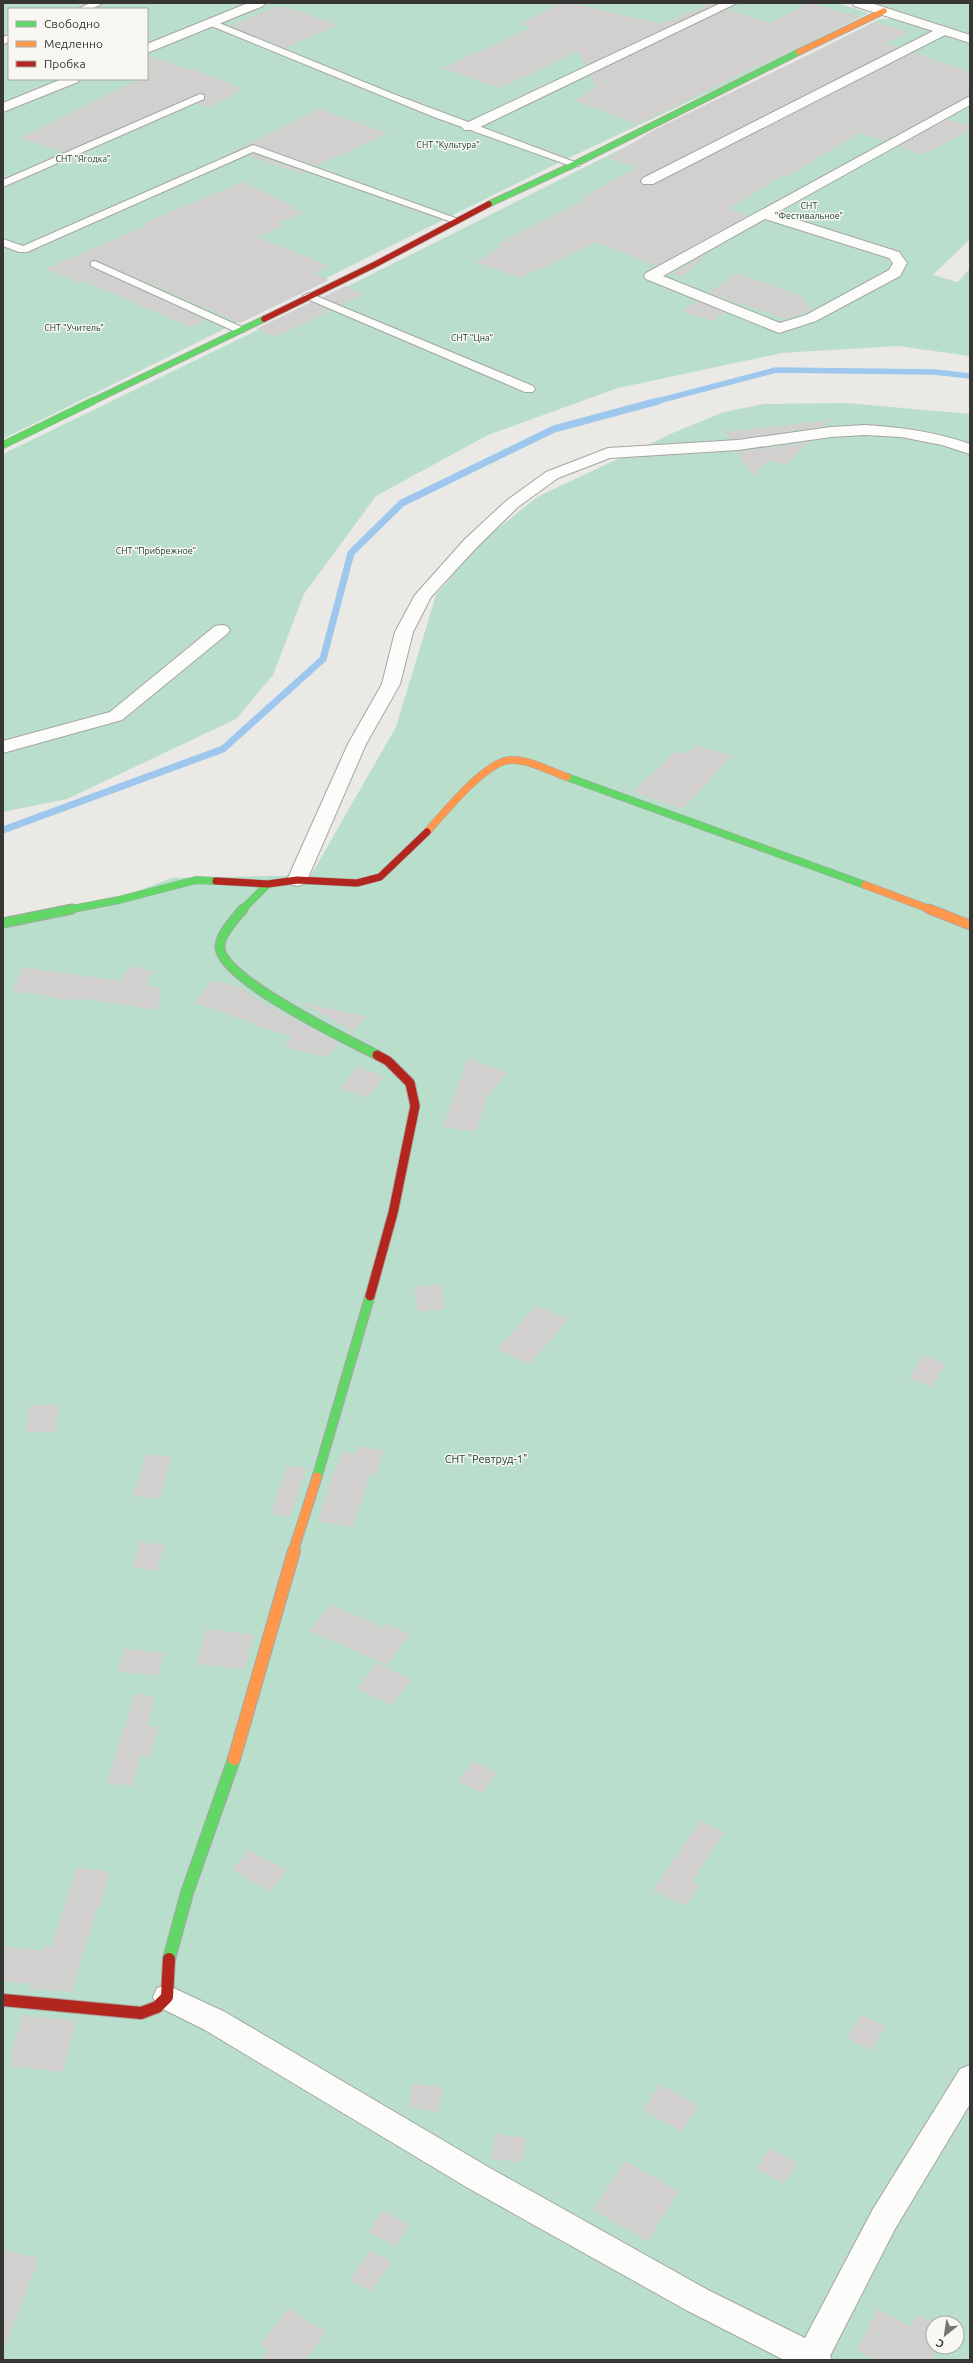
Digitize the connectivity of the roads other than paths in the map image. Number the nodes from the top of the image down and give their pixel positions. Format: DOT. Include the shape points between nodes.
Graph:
graph roads {
  1 [pos="98,3"];
  2 [pos="260,3"];
  3 [pos="731,3"];
  4 [pos="858,3"];
  5 [pos="86,8"];
  6 [pos="884,11"];
  7 [pos="212,22"];
  8 [pos="944,31"];
  9 [pos="970,39"];
  10 [pos="148,49"];
  11 [pos="72,80"];
  12 [pos="200,97"];
  13 [pos="970,100"];
  14 [pos="3,108"];
  15 [pos="469,127"];
  16 [pos="575,164"];
  17 [pos="648,181"];
  18 [pos="3,184"];
  19 [pos="765,214"];
  20 [pos="456,220"];
  21 [pos="3,242"];
  22 [pos="95,264"];
  23 [pos="309,296"];
  24 [pos="240,330"];
  25 [pos="529,389"];
  26 [pos="3,445"];
  27 [pos="970,449"];
  28 [pos="221,630"];
  29 [pos="3,747"];
  30 [pos="296,880"];
  31 [pos="268,884"];
  32 [pos="3,923"];
  33 [pos="970,925"];
  34 [pos="167,1997"];
  35 [pos="3,2000"];
  36 [pos="970,2078"];
  37 [pos="814,2359"];
  1 -- 5 [label="lane"];
  2 -- 7 [label="street"];
  3 -- 15 [label="street"];
  4 -- 6 [label="street"];
  6 -- 8 [label="street"];
  6 -- 16 [label="street"];
  7 -- 10 [label="street"];
  7 -- 15 [label="lane"];
  8 -- 9 [label="street"];
  8 -- 17 [label="street"];
  11 -- 14 [label="street"];
  12 -- 18 [label="lane"];
  13 -- 19 [label="street"];
  15 -- 16 [label="lane"];
  16 -- 20 [label="street"];
  19 -- 19 [label="street" via="894,255 900,263 899,268 895,273 811,318 779,328 651,276"];
  20 -- 21 [label="lane" via="253,148 23,250"];
  20 -- 23 [label="street" via="374,265"];
  22 -- 24 [label="lane"];
  23 -- 24 [label="street"];
  23 -- 25 [label="lane"];
  24 -- 26 [label="street"];
  27 -- 30 [label="street" via="946,441 901,432 831,432 738,445 608,453 552,475 512,504 471,543 424,595 404,632 391,684 357,744"];
  28 -- 29 [label="street" via="116,716"];
  30 -- 31 [label="street"];
  30 -- 33 [label="street" via="357,883 380,877 490,767 505,760 520,761 694,822"];
  31 -- 32 [label="street" via="196,880 119,900"];
  31 -- 34 [label="street" via="246,903 221,941 220,950 225,960 238,975 264,993 388,1061 410,1083 415,1106 393,1213 340,1404 281,1592 226,1785 187,1893 168,1961"];
  34 -- 35 [label="street" via="157,2007 141,2013"];
  34 -- 37 [label="street" via="215,2021 479,2178 697,2300"];
  36 -- 37 [label="street" via="884,2219"];
}
